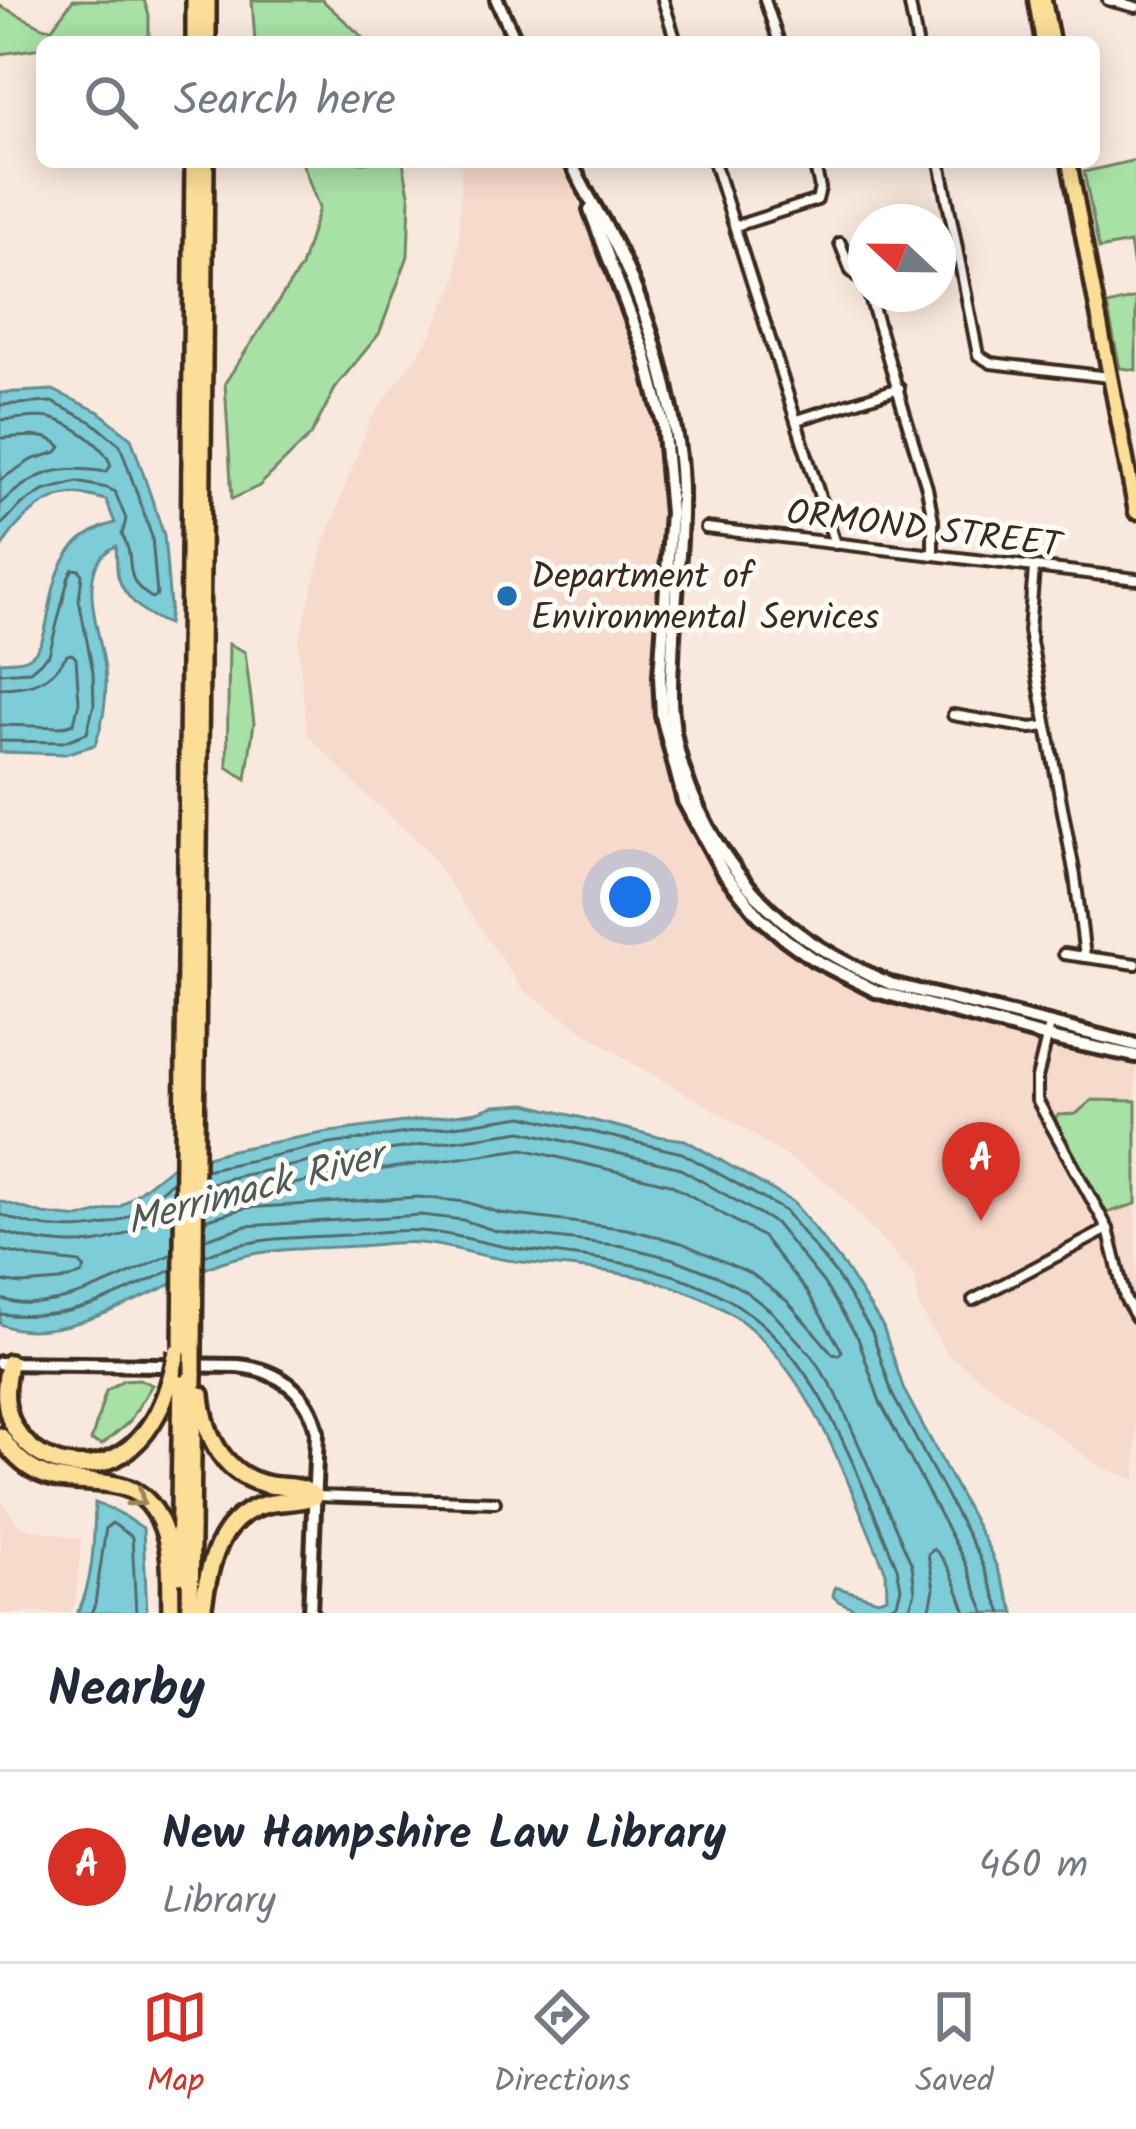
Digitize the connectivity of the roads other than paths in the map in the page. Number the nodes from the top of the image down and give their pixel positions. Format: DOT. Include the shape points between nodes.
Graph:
graph roads {
  1 [pos="496,0"];
  2 [pos="663,0"];
  3 [pos="765,0"];
  4 [pos="909,0"];
  5 [pos="1040,0"];
  6 [pos="1108,0"];
  7 [pos="198,2"];
  8 [pos="1136,7"];
  9 [pos="195,36"];
  10 [pos="206,36"];
  11 [pos="513,36"];
  12 [pos="674,36"];
  13 [pos="777,36"];
  14 [pos="916,36"];
  15 [pos="1042,36"];
  16 [pos="1050,36"];
  17 [pos="194,168"];
  18 [pos="205,168"];
  19 [pos="574,168"];
  20 [pos="716,168"];
  21 [pos="815,168"];
  22 [pos="941,168"];
  23 [pos="1070,168"];
  24 [pos="736,226"];
  25 [pos="840,243"];
  26 [pos="848,266"];
  27 [pos="875,312"];
  28 [pos="1110,377"];
  29 [pos="898,388"];
  30 [pos="797,420"];
  31 [pos="1136,512"];
  32 [pos="706,528"];
  33 [pos="835,544"];
  34 [pos="933,555"];
  35 [pos="1034,567"];
  36 [pos="1136,579"];
  37 [pos="953,715"];
  38 [pos="1046,726"];
  39 [pos="1064,954"];
  40 [pos="1085,957"];
  41 [pos="1136,964"];
  42 [pos="1048,1030"];
  43 [pos="1136,1045"];
  44 [pos="1136,1056"];
  45 [pos="190,1132"];
  46 [pos="1108,1229"];
  47 [pos="974,1300"];
  48 [pos="1136,1317"];
  49 [pos="5,1363"];
  50 [pos="187,1374"];
  51 [pos="0,1436"];
  52 [pos="314,1496"];
  53 [pos="495,1502"];
  54 [pos="174,1613"];
  55 [pos="190,1613"];
  56 [pos="202,1613"];
  57 [pos="310,1613"];
  1 -- 11 [label="street"];
  2 -- 12 [label="street"];
  3 -- 13 [label="street"];
  4 -- 14 [label="street"];
  5 -- 15 [label="main road"];
  5 -- 16 [label="main road"];
  6 -- 8 [label="street"];
  7 -- 9 [label="highway"];
  7 -- 10 [label="highway"];
  17 -- 45 [label="highway"];
  18 -- 45 [label="highway"];
  19 -- 42 [label="street" via="645,352 663,423 671,513 662,716 684,801 710,852 759,916 845,977 900,1000"];
  20 -- 24 [label="street"];
  21 -- 24 [label="street" via="817,200"];
  22 -- 28 [label="street" via="978,355"];
  23 -- 28 [label="main road"];
  24 -- 30 [label="street"];
  25 -- 26 [label="street"];
  27 -- 29 [label="street"];
  28 -- 31 [label="main road"];
  29 -- 30 [label="street"];
  29 -- 34 [label="street" via="927,488"];
  30 -- 33 [label="street"];
  32 -- 33 [label="street, ORMOND STREET"];
  33 -- 34 [label="street, ORMOND STREET"];
  34 -- 35 [label="street, ORMOND STREET"];
  35 -- 36 [label="street, ORMOND STREET"];
  35 -- 38 [label="street" via="1029,632"];
  37 -- 38 [label="street"];
  38 -- 40 [label="street"];
  39 -- 40 [label="street"];
  40 -- 41 [label="street"];
  42 -- 43 [label="street"];
  42 -- 44 [label="street"];
  42 -- 46 [label="street" via="1037,1100"];
  45 -- 50 [label="highway, bridge"];
  46 -- 47 [label="street"];
  46 -- 48 [label="street"];
  49 -- 50 [label="highway" via="5,1400 20,1436 44,1457 74,1466 106,1462 134,1445"];
  49 -- 52 [label="street" via="238,1366 271,1374 294,1388 315,1422"];
  50 -- 52 [label="highway" via="221,1457 251,1479 304,1487"];
  50 -- 54 [label="highway"];
  50 -- 55 [label="highway"];
  51 -- 54 [label="highway, one-way" via="40,1473 112,1483 146,1502 168,1545"];
  52 -- 53 [label="street"];
  52 -- 56 [label="highway" via="258,1506 235,1521 210,1564"];
  52 -- 57 [label="street"];
}
